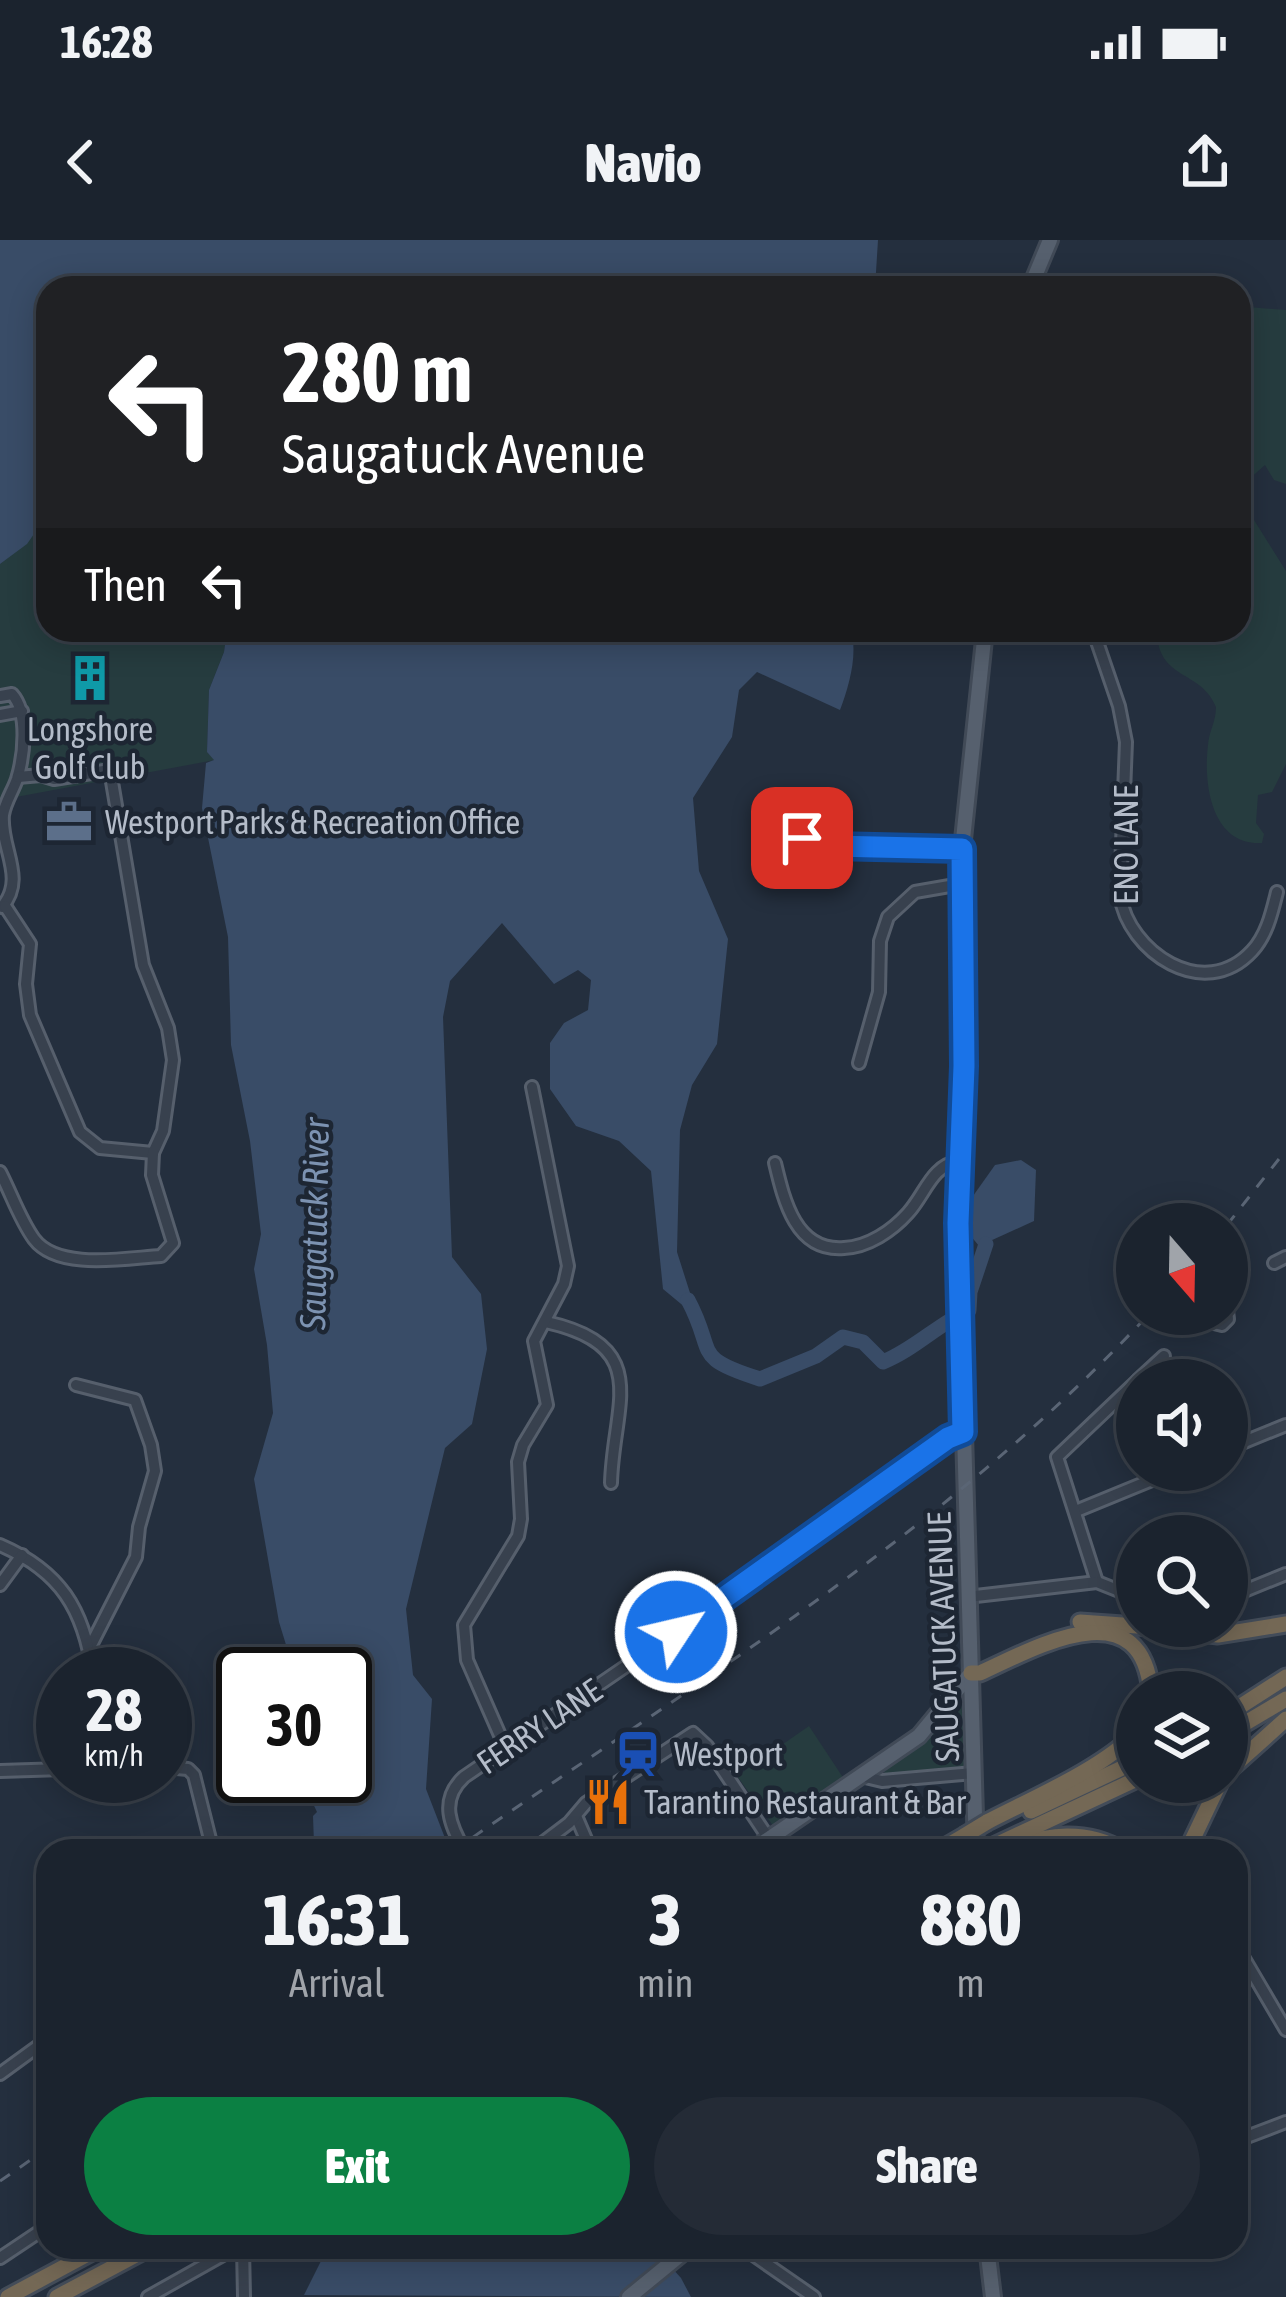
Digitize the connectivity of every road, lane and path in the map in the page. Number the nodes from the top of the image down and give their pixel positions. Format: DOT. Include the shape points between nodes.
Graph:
graph roads {
  1 [pos="1051,240"];
  2 [pos="1035,276"];
  3 [pos="984,642"];
  4 [pos="1097,642"];
  5 [pos="0,696"];
  6 [pos="22,711"];
  7 [pos="0,715"];
  8 [pos="17,777"];
  9 [pos="802,838"];
  10 [pos="962,849"];
  11 [pos="961,884"];
  12 [pos="1277,892"];
  13 [pos="3,907"];
  14 [pos="859,1063"];
  15 [pos="532,1088"];
  16 [pos="153,1153"];
  17 [pos="959,1161"];
  18 [pos="775,1163"];
  19 [pos="0,1172"];
  20 [pos="1286,1256"];
  21 [pos="1274,1263"];
  22 [pos="546,1322"];
  23 [pos="1164,1356"];
  24 [pos="1161,1359"];
  25 [pos="76,1385"];
  26 [pos="1116,1402"];
  27 [pos="1286,1425"];
  28 [pos="963,1432"];
  29 [pos="1248,1440"];
  30 [pos="610,1483"];
  31 [pos="1125,1491"];
  32 [pos="1076,1511"];
  33 [pos="0,1545"];
  34 [pos="22,1555"];
  35 [pos="1286,1574"];
  36 [pos="1097,1582"];
  37 [pos="0,1585"];
  38 [pos="1248,1589"];
  39 [pos="1116,1590"];
  40 [pos="967,1598"];
  41 [pos="1116,1623"];
  42 [pos="1286,1624"];
  43 [pos="1248,1629"];
  44 [pos="88,1647"];
  45 [pos="90,1647"];
  46 [pos="1146,1671"];
  47 [pos="971,1673"];
  48 [pos="1286,1677"];
  49 [pos="1286,1699"];
  50 [pos="1248,1701"];
  51 [pos="1286,1718"];
  52 [pos="1248,1722"];
  53 [pos="1116,1746"];
  54 [pos="506,1749"];
  55 [pos="1248,1753"];
  56 [pos="36,1770"];
  57 [pos="0,1772"];
  58 [pos="1116,1772"];
  59 [pos="192,1773"];
  60 [pos="974,1773"];
  61 [pos="861,1775"];
  62 [pos="1116,1787"];
  63 [pos="1210,1803"];
  64 [pos="576,1816"];
  65 [pos="210,1839"];
  66 [pos="458,1839"];
  67 [pos="547,1839"];
  68 [pos="586,1839"];
  69 [pos="769,1839"];
  70 [pos="781,1839"];
  71 [pos="981,1839"];
  72 [pos="985,1839"];
  73 [pos="987,1839"];
  74 [pos="988,1839"];
  75 [pos="1037,1839"];
  76 [pos="1096,1839"];
  77 [pos="1193,1839"];
  78 [pos="1248,1965"];
  79 [pos="1286,2030"];
  80 [pos="36,2048"];
  81 [pos="0,2074"];
  82 [pos="1286,2122"];
  83 [pos="1248,2136"];
  84 [pos="36,2234"];
  85 [pos="0,2258"];
  86 [pos="78,2259"];
  87 [pos="128,2259"];
  88 [pos="218,2259"];
  89 [pos="241,2259"];
  90 [pos="675,2259"];
  91 [pos="759,2259"];
  92 [pos="988,2259"];
  93 [pos="8,2297"];
  94 [pos="57,2297"];
  95 [pos="148,2297"];
  96 [pos="244,2297"];
  97 [pos="629,2297"];
  98 [pos="814,2297"];
  99 [pos="993,2297"];
  1 -- 2 [label="main road"];
  3 -- 10 [label="main road, SAUGATUCK AVENUE"];
  4 -- 12 [label="street, ENO LANE" via="1125,733 1119,889 1136,937 1173,965 1225,968 1258,943"];
  5 -- 6 [label="street" via="12,694"];
  6 -- 7 [label="street"];
  6 -- 8 [label="street"];
  8 -- 13 [label="street" via="2,816 14,881"];
  8 -- 16 [label="street" via="110,770 142,965 173,1060"];
  9 -- 10 [label="street"];
  10 -- 11 [label="main road, SAUGATUCK AVENUE"];
  11 -- 14 [label="street" via="915,892 888,917"];
  11 -- 17 [label="main road, SAUGATUCK AVENUE"];
  13 -- 16 [label="street" via="30,944 30,1015 80,1132 100,1148"];
  15 -- 22 [label="street" via="568,1266"];
  16 -- 19 [label="street" via="172,1243 160,1256 56,1255 31,1236"];
  17 -- 18 [label="street" via="937,1170 889,1230 838,1249 818,1246 800,1230"];
  17 -- 28 [label="main road, SAUGATUCK AVENUE"];
  20 -- 21 [label="street"];
  22 -- 30 [label="street" via="598,1340 616,1366 620,1424"];
  22 -- 54 [label="street" via="534,1341 547,1406 518,1462 518,1536 464,1625 467,1660"];
  23 -- 24 [label="street"];
  25 -- 45 [label="street" via="135,1400 155,1471 136,1557"];
  26 -- 32 [label="street" via="1057,1457"];
  27 -- 29 [label="street"];
  28 -- 40 [label="main road, SAUGATUCK AVENUE"];
  28 -- 54 [label="street, FERRY LANE"];
  31 -- 32 [label="street"];
  32 -- 36 [label="street"];
  33 -- 34 [label="street"];
  34 -- 37 [label="street"];
  34 -- 44 [label="street" via="51,1574"];
  35 -- 38 [label="street"];
  36 -- 39 [label="street"];
  36 -- 40 [label="street"];
  40 -- 47 [label="main road, SAUGATUCK AVENUE"];
  41 -- 47 [label="highway" via="1074,1623"];
  42 -- 43 [label="highway"];
  46 -- 47 [label="highway" via="1136,1652 1099,1631 1063,1636"];
  47 -- 60 [label="main road, SAUGATUCK AVENUE"];
  47 -- 61 [label="main road" via="919,1736"];
  48 -- 50 [label="highway"];
  49 -- 52 [label="highway"];
  51 -- 55 [label="highway"];
  53 -- 72 [label="highway"];
  54 -- 66 [label="street, FERRY LANE" via="454,1788 449,1812"];
  56 -- 57 [label="street"];
  58 -- 73 [label="highway"];
  59 -- 65 [label="street"];
  60 -- 61 [label="street"];
  60 -- 71 [label="main road, SAUGATUCK AVENUE"];
  61 -- 70 [label="main road"];
  62 -- 74 [label="highway"];
  63 -- 77 [label="highway"];
  64 -- 67 [label="street"];
  64 -- 68 [label="street"];
  64 -- 69 [label="street" via="693,1733"];
  75 -- 76 [label="highway"];
  78 -- 79 [label="street"];
  80 -- 81 [label="street"];
  82 -- 83 [label="street"];
  84 -- 85 [label="street"];
  86 -- 93 [label="highway"];
  87 -- 94 [label="highway"];
  88 -- 95 [label="street"];
  89 -- 96 [label="street"];
  90 -- 97 [label="main road"];
  91 -- 98 [label="street"];
  92 -- 99 [label="main road"];
}
